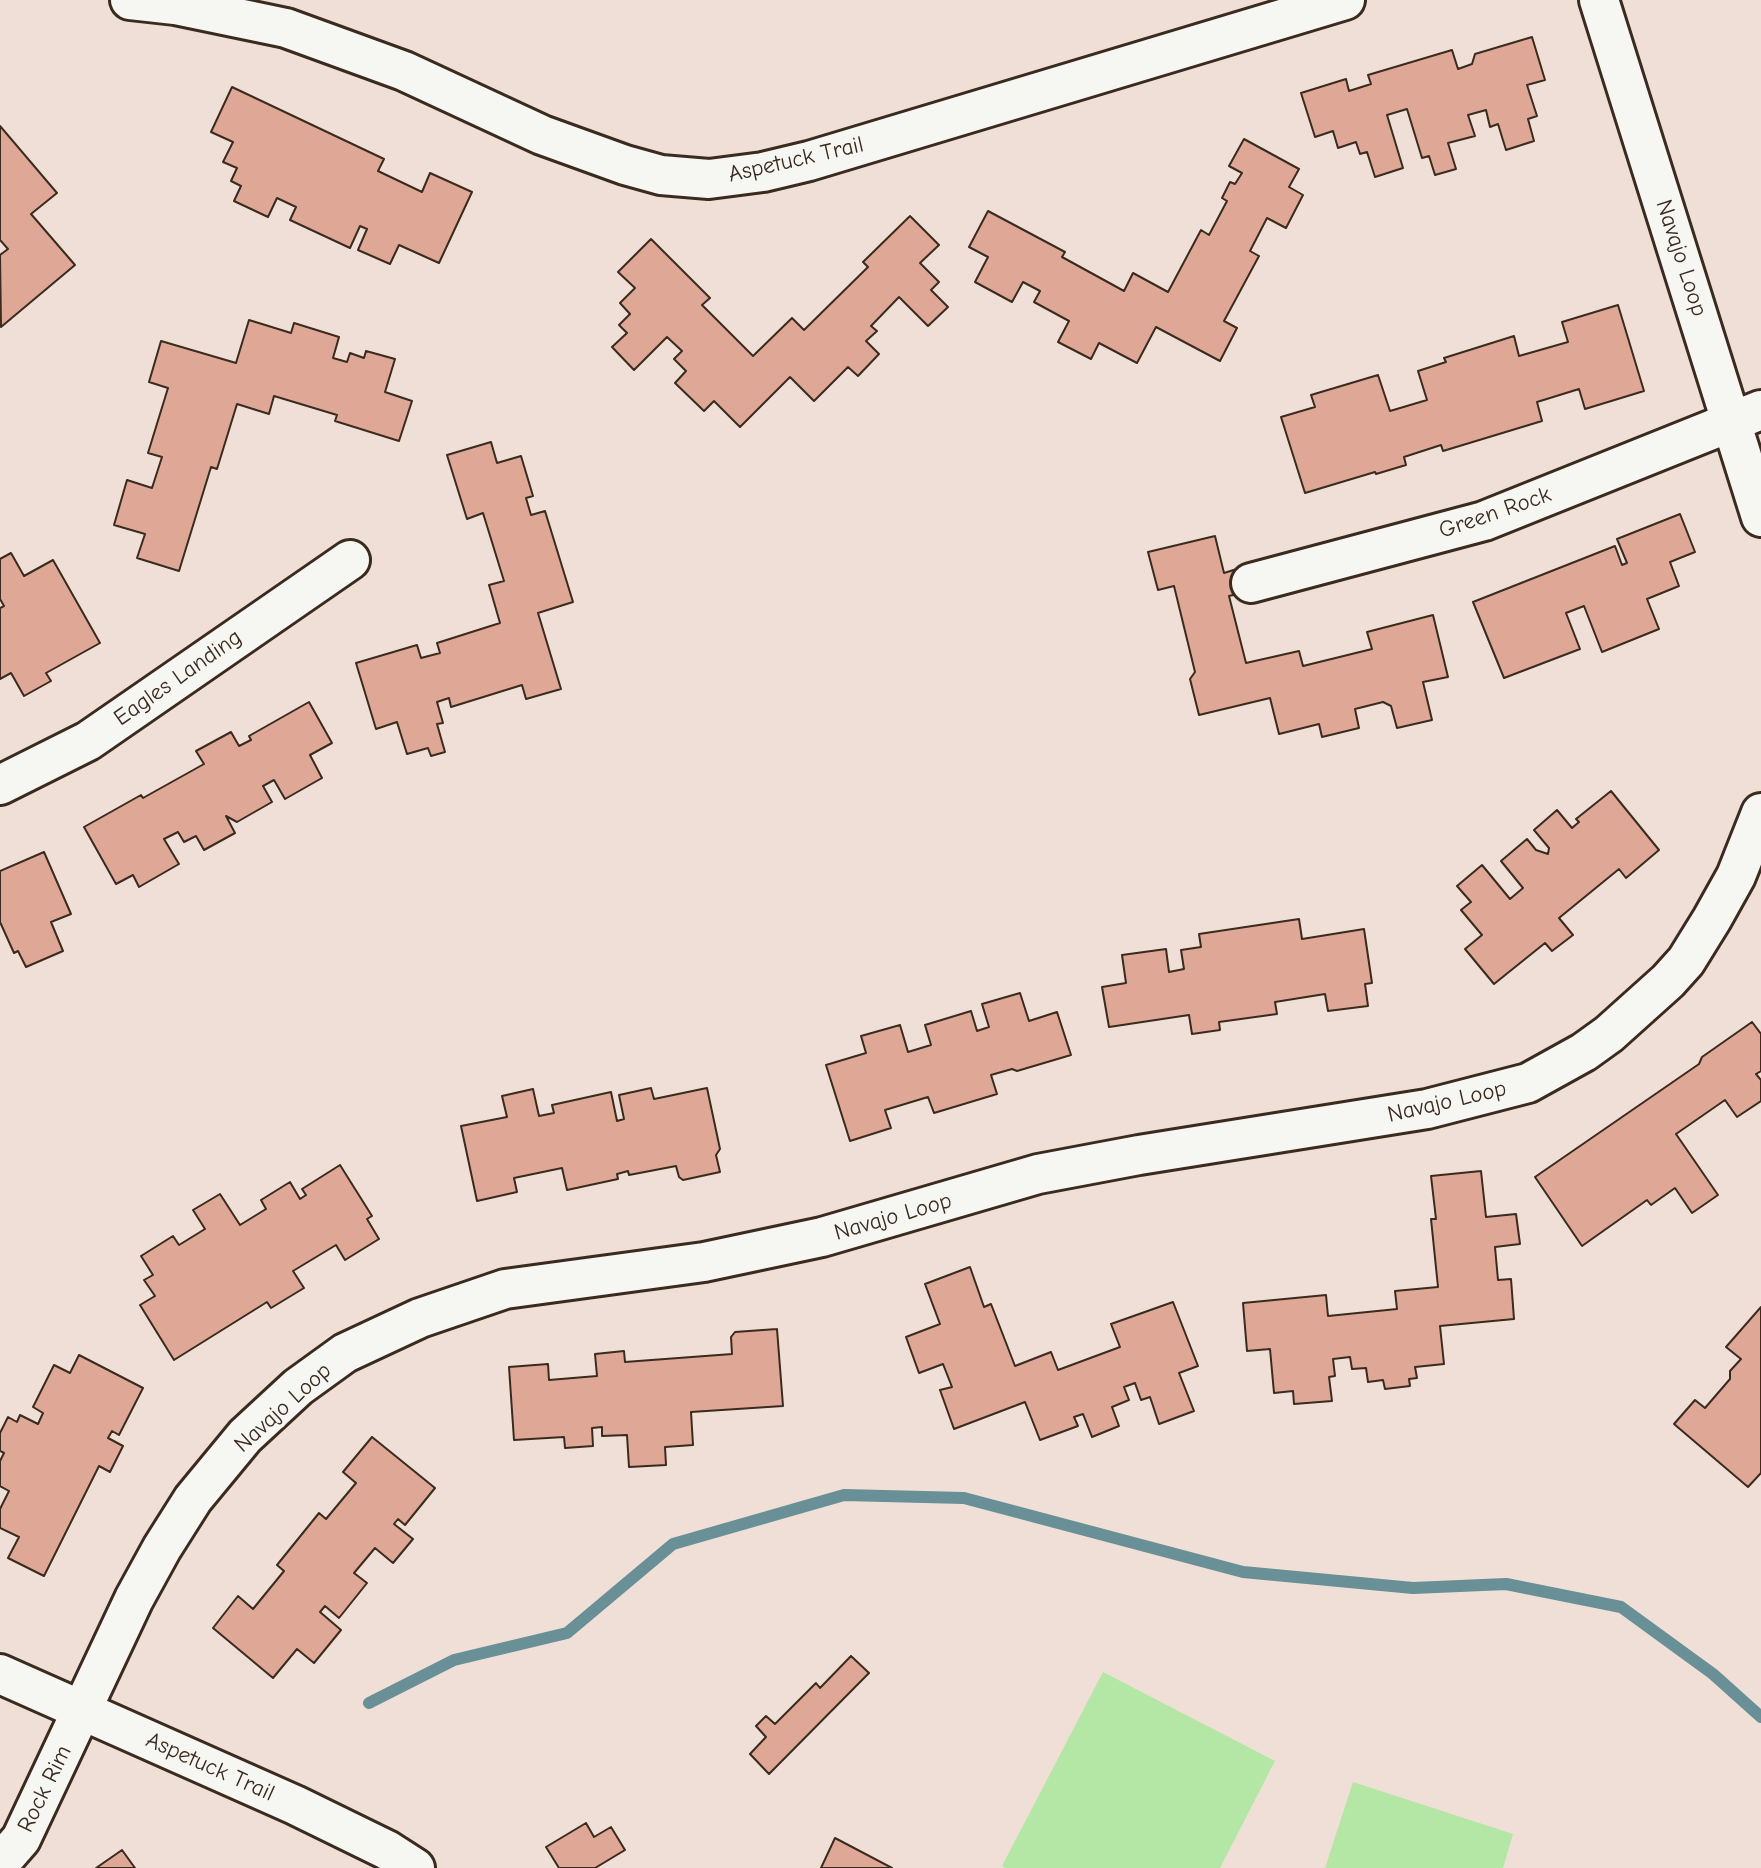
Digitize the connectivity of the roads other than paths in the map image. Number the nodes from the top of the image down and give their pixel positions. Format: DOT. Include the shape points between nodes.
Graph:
graph roads {
  1 [pos="130,0"];
  2 [pos="1345,0"];
  3 [pos="1599,0"];
  4 [pos="290,14"];
  5 [pos="1747,416"];
  6 [pos="1761,517"];
  7 [pos="350,560"];
  8 [pos="1251,583"];
  9 [pos="0,785"];
  10 [pos="1761,813"];
  11 [pos="0,1674"];
  12 [pos="83,1710"];
  13 [pos="0,1863"];
  14 [pos="415,1868"];
  1 -- 4 [label="street, Aspetuck Trail"];
  2 -- 4 [label="street, Aspetuck Trail" via="809,161 709,179 661,175 542,135"];
  3 -- 5 [label="street, Navajo Loop"];
  5 -- 6 [label="street, Navajo Loop"];
  5 -- 8 [label="street, Green Rock" via="1484,521"];
  7 -- 9 [label="street, Eagles Landing" via="88,741"];
  10 -- 12 [label="street, Navajo Loop" via="1736,876 1677,971 1609,1034 1528,1083 1427,1110 1038,1174 822,1237 704,1262 505,1289 420,1318 345,1353 298,1387 246,1436 193,1499 134,1599"];
  11 -- 12 [label="street, Aspetuck Trail"];
  12 -- 13 [label="street, Rock Rim" via="21,1839"];
  12 -- 14 [label="street, Aspetuck Trail" via="295,1805"];
}
